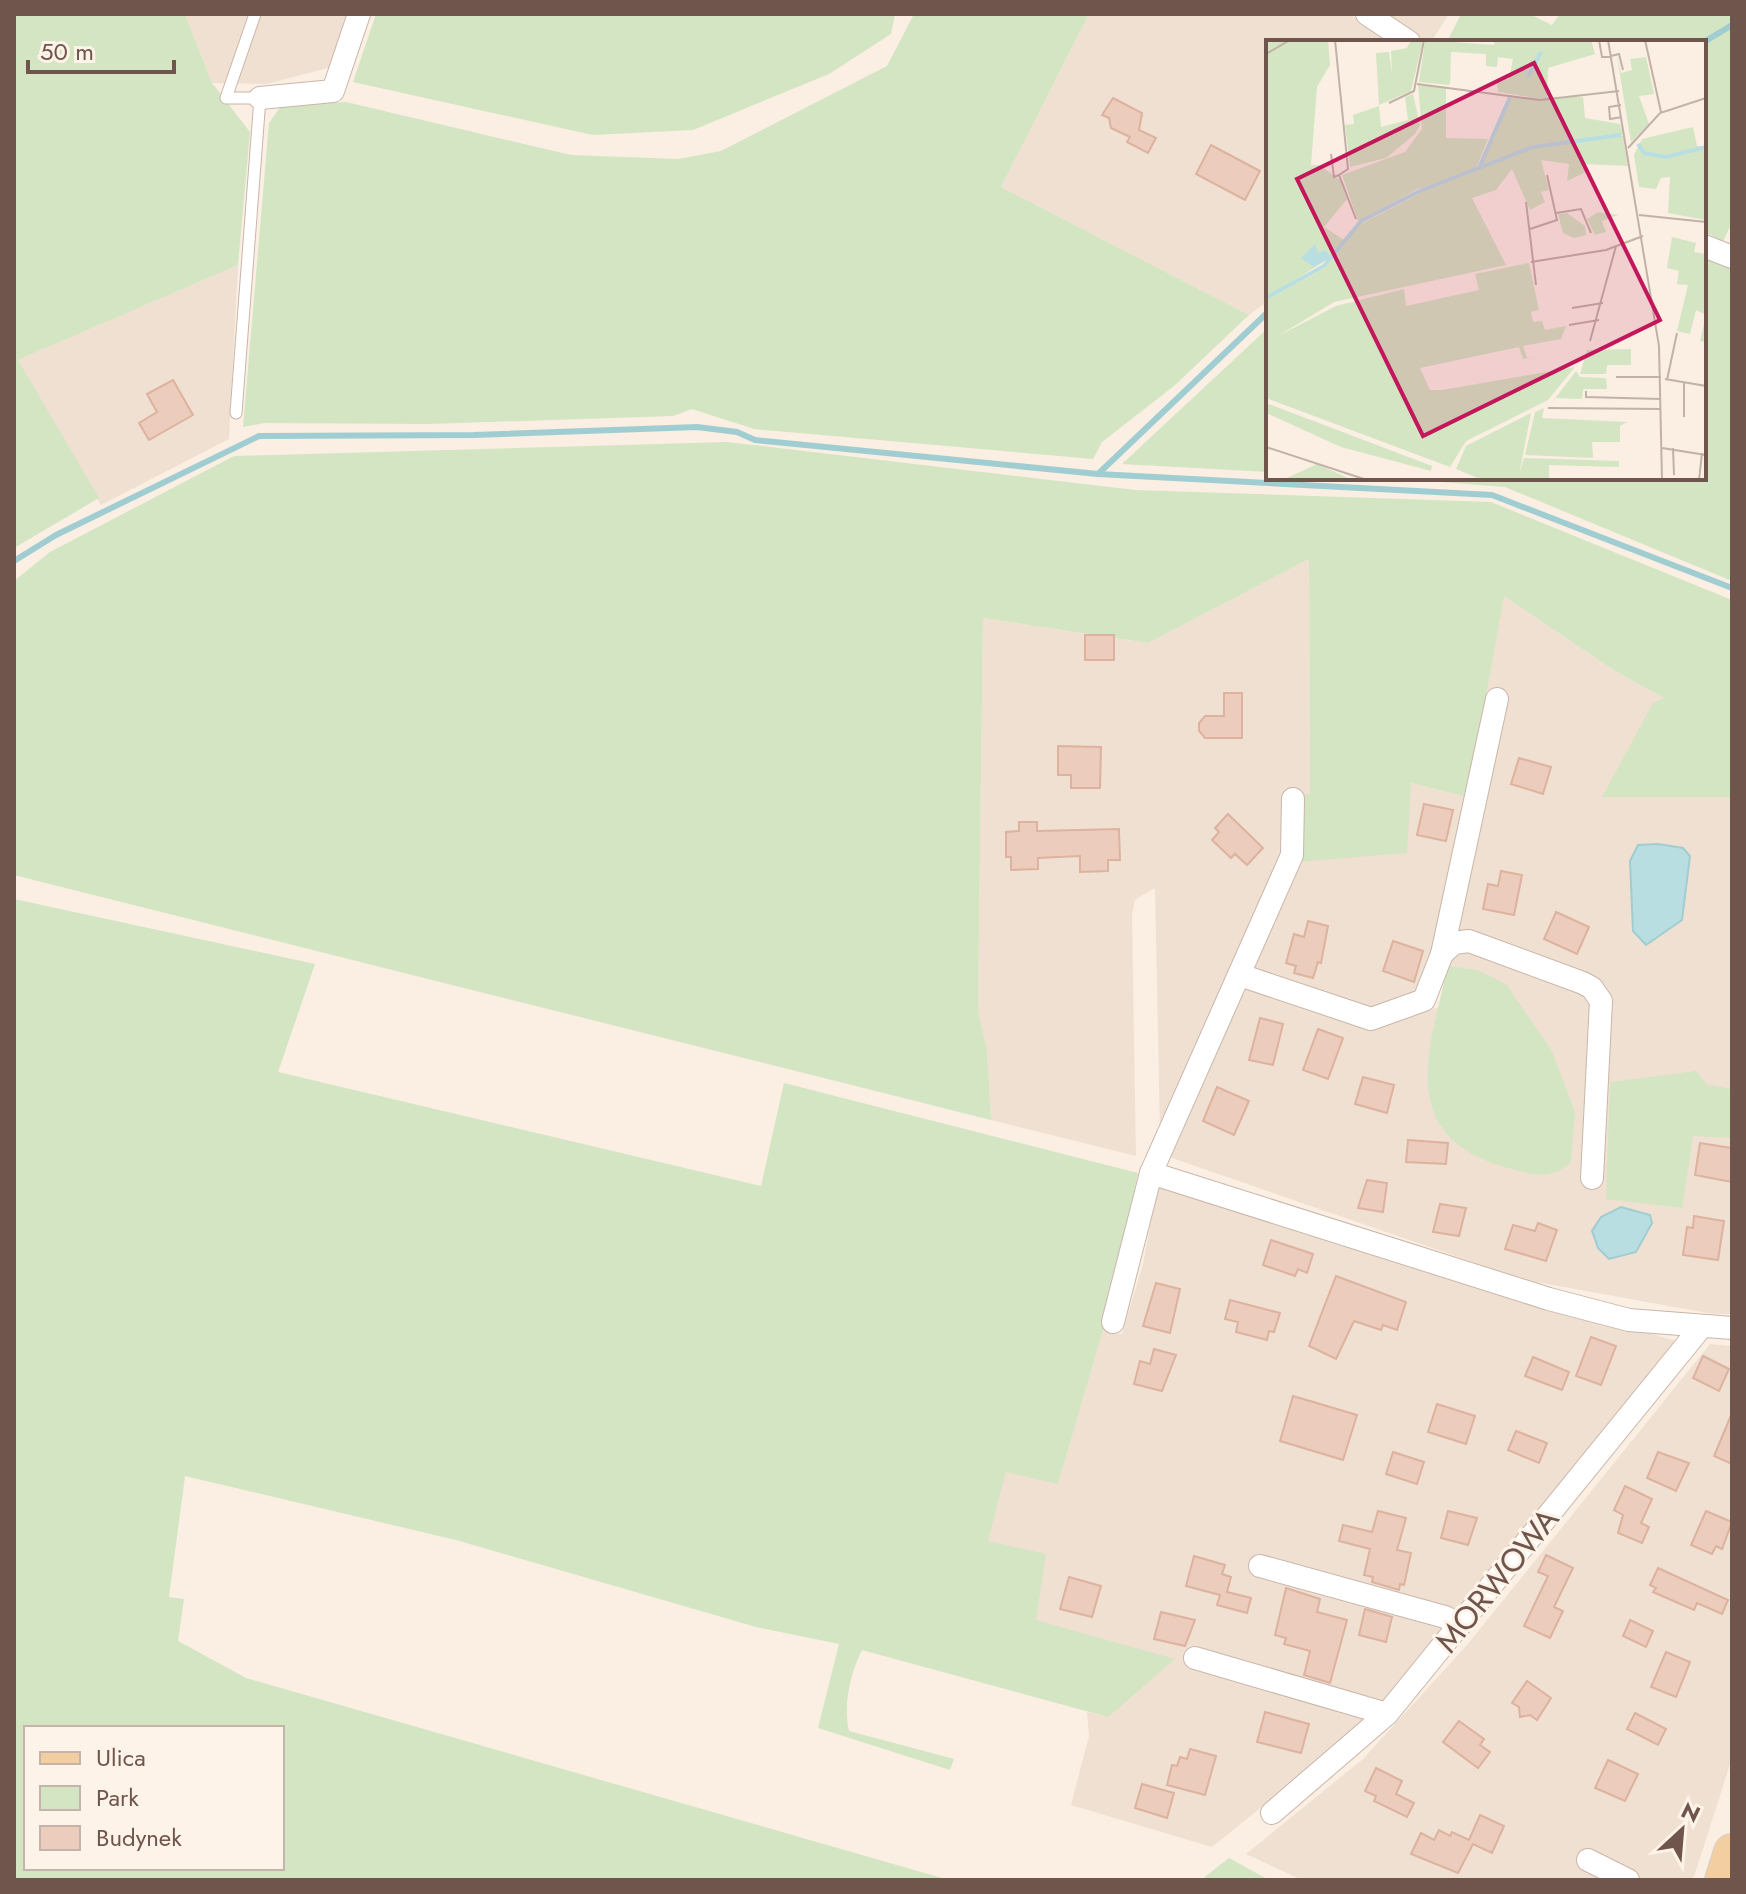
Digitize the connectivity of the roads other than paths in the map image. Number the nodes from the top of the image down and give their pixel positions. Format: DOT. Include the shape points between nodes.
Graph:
graph roads {
  1 [pos="255,14"];
  2 [pos="359,14"];
  3 [pos="1367,14"];
  4 [pos="1406,40"];
  5 [pos="260,98"];
  6 [pos="1706,247"];
  7 [pos="1732,257"];
  8 [pos="236,413"];
  9 [pos="1497,699"];
  10 [pos="1293,799"];
  11 [pos="1442,954"];
  12 [pos="1240,975"];
  13 [pos="1151,1173"];
  14 [pos="1592,1178"];
  15 [pos="1113,1322"];
  16 [pos="1702,1326"];
  17 [pos="1732,1328"];
  18 [pos="1260,1566"];
  19 [pos="1460,1625"];
  20 [pos="1195,1658"];
  21 [pos="1387,1714"];
  22 [pos="1272,1813"];
  23 [pos="1732,1852"];
  24 [pos="1588,1860"];
  25 [pos="1628,1880"];
  26 [pos="1723,1880"];
  1 -- 5 [label="lane" via="226,98"];
  2 -- 5 [label="street" via="333,91"];
  3 -- 4 [label="street"];
  5 -- 8 [label="lane"];
  6 -- 7 [label="street"];
  9 -- 11 [label="street"];
  10 -- 12 [label="street" via="1292,855"];
  11 -- 12 [label="street" via="1424,1000 1371,1019"];
  11 -- 14 [label="street" via="1454,943 1469,941 1583,983 1601,1001"];
  12 -- 13 [label="street"];
  13 -- 15 [label="street"];
  13 -- 16 [label="street" via="1549,1299 1629,1320"];
  16 -- 17 [label="street"];
  16 -- 19 [label="street, MORWOWA"];
  18 -- 19 [label="street"];
  19 -- 21 [label="street, MORWOWA"];
  20 -- 21 [label="street"];
  21 -- 22 [label="street, MORWOWA"];
  23 -- 26 [label="main road"];
  24 -- 25 [label="street"];
}
